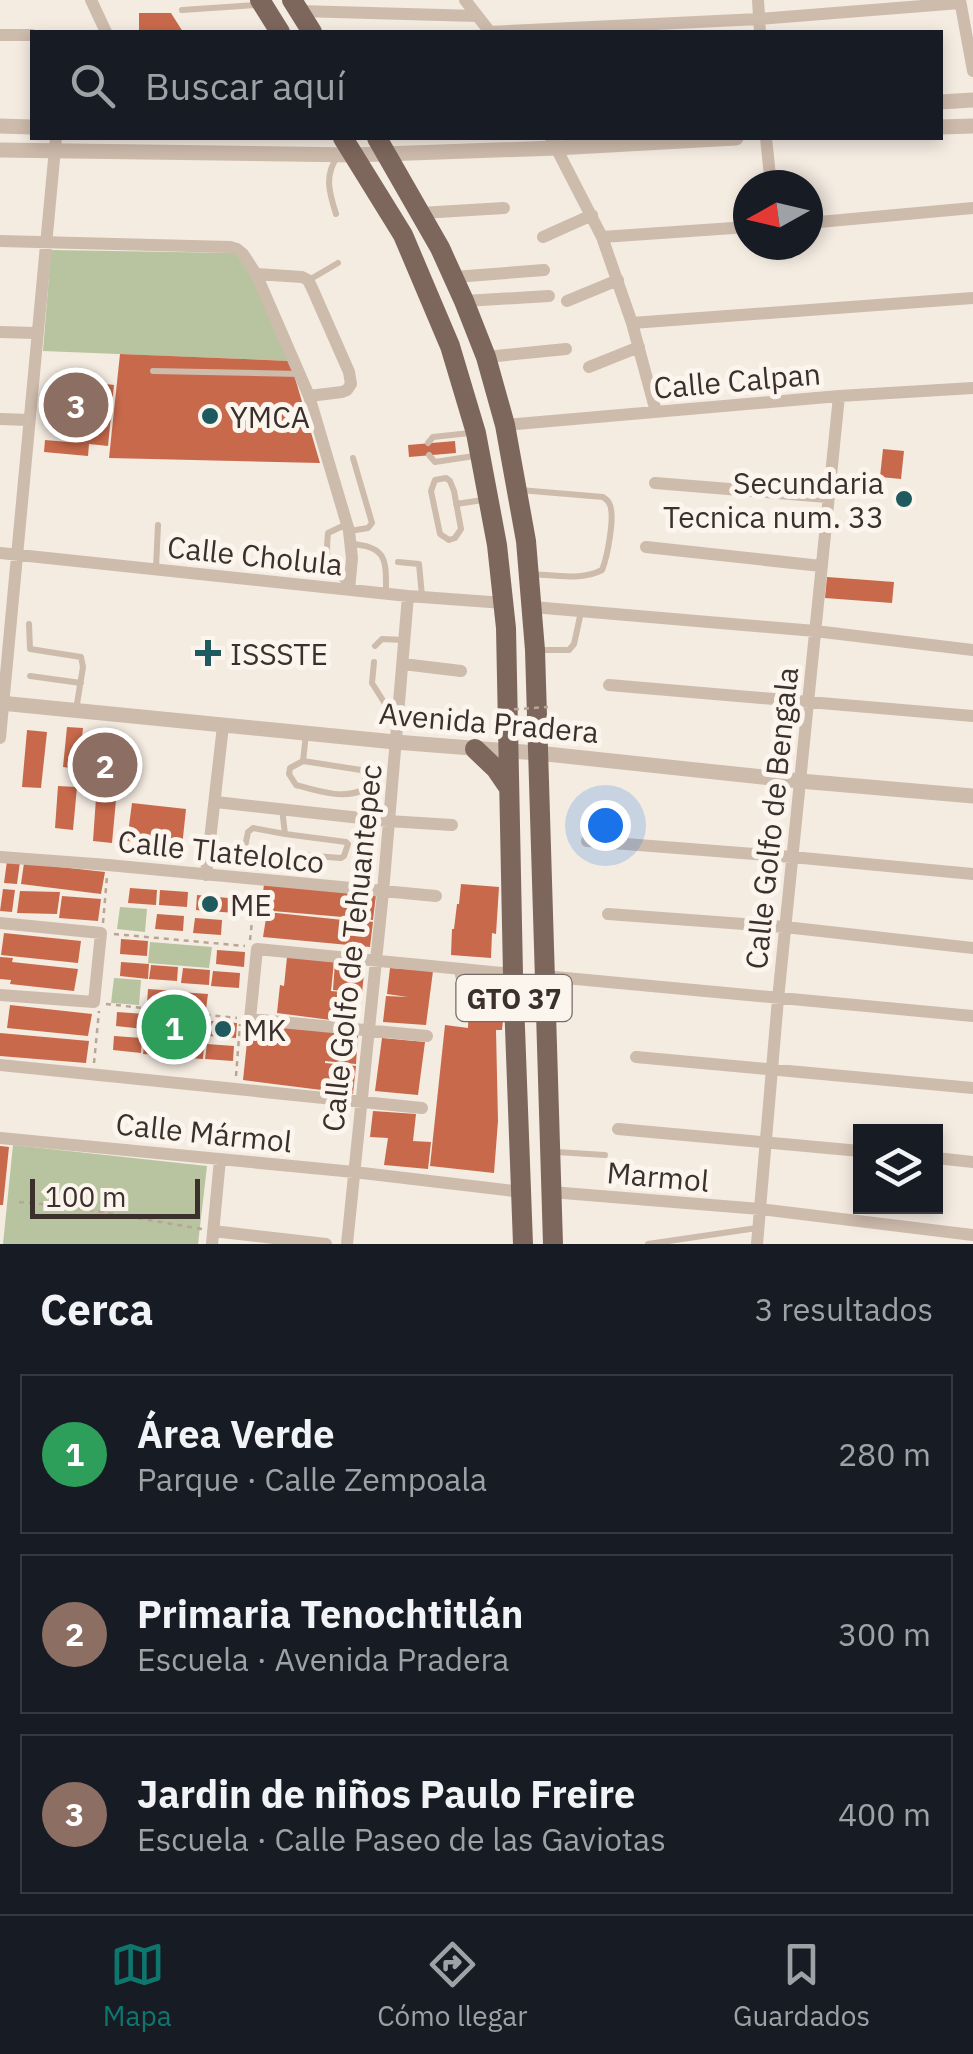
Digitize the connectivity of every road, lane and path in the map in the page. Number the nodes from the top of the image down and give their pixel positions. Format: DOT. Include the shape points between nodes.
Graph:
graph roads {
  1 [pos="90,0"];
  2 [pos="466,0"];
  3 [pos="758,0"];
  4 [pos="261,2"];
  5 [pos="960,2"];
  6 [pos="296,5"];
  7 [pos="182,10"];
  8 [pos="477,16"];
  9 [pos="759,26"];
  10 [pos="105,30"];
  11 [pos="279,30"];
  12 [pos="311,30"];
  13 [pos="488,30"];
  14 [pos="580,30"];
  15 [pos="0,34"];
  16 [pos="30,35"];
  17 [pos="970,36"];
  18 [pos="973,71"];
  19 [pos="973,100"];
  20 [pos="943,102"];
  21 [pos="0,126"];
  22 [pos="973,126"];
  23 [pos="30,127"];
  24 [pos="943,127"];
  25 [pos="663,140"];
  26 [pos="766,140"];
  27 [pos="554,143"];
  28 [pos="55,144"];
  29 [pos="382,145"];
  30 [pos="217,146"];
  31 [pos="345,149"];
  32 [pos="0,150"];
  33 [pos="769,170"];
  34 [pos="504,208"];
  35 [pos="973,208"];
  36 [pos="421,213"];
  37 [pos="336,214"];
  38 [pos="592,215"];
  39 [pos="823,222"];
  40 [pos="733,229"];
  41 [pos="543,237"];
  42 [pos="602,237"];
  43 [pos="0,241"];
  44 [pos="44,242"];
  45 [pos="338,263"];
  46 [pos="544,270"];
  47 [pos="256,274"];
  48 [pos="454,277"];
  49 [pos="308,280"];
  50 [pos="618,280"];
  51 [pos="549,296"];
  52 [pos="973,298"];
  53 [pos="464,300"];
  54 [pos="567,301"];
  55 [pos="632,323"];
  56 [pos="0,332"];
  57 [pos="36,333"];
  58 [pos="639,347"];
  59 [pos="566,350"];
  60 [pos="486,357"];
  61 [pos="589,366"];
  62 [pos="153,371"];
  63 [pos="300,374"];
  64 [pos="973,388"];
  65 [pos="308,396"];
  66 [pos="839,396"];
  67 [pos="656,412"];
  68 [pos="0,419"];
  69 [pos="29,420"];
  70 [pos="505,425"];
  71 [pos="476,432"];
  72 [pos="428,443"];
  73 [pos="481,455"];
  74 [pos="429,456"];
  75 [pos="353,458"];
  76 [pos="655,483"];
  77 [pos="517,490"];
  78 [pos="827,497"];
  79 [pos="489,499"];
  80 [pos="456,504"];
  81 [pos="158,525"];
  82 [pos="349,533"];
  83 [pos="646,547"];
  84 [pos="0,553"];
  85 [pos="18,554"];
  86 [pos="398,562"];
  87 [pos="821,566"];
  88 [pos="156,569"];
  89 [pos="530,574"];
  90 [pos="349,588"];
  91 [pos="386,594"];
  92 [pos="415,596"];
  93 [pos="504,603"];
  94 [pos="533,607"];
  95 [pos="581,611"];
  96 [pos="29,624"];
  97 [pos="6,625"];
  98 [pos="815,631"];
  99 [pos="404,640"];
  100 [pos="376,646"];
  101 [pos="535,650"];
  102 [pos="973,650"];
  103 [pos="374,662"];
  104 [pos="403,664"];
  105 [pos="461,671"];
  106 [pos="30,676"];
  107 [pos="81,682"];
  108 [pos="610,685"];
  109 [pos="2,703"];
  110 [pos="809,703"];
  111 [pos="548,708"];
  112 [pos="504,710"];
  113 [pos="76,712"];
  114 [pos="973,716"];
  115 [pos="397,724"];
  116 [pos="223,726"];
  117 [pos="306,734"];
  118 [pos="0,738"];
  119 [pos="396,742"];
  120 [pos="475,749"];
  121 [pos="508,752"];
  122 [pos="537,752"];
  123 [pos="302,761"];
  124 [pos="800,781"];
  125 [pos="509,788"];
  126 [pos="973,796"];
  127 [pos="216,802"];
  128 [pos="282,809"];
  129 [pos="388,821"];
  130 [pos="452,826"];
  131 [pos="285,834"];
  132 [pos="587,842"];
  133 [pos="0,857"];
  134 [pos="792,857"];
  135 [pos="108,865"];
  136 [pos="973,874"];
  137 [pos="206,875"];
  138 [pos="256,879"];
  139 [pos="383,892"];
  140 [pos="436,896"];
  141 [pos="608,914"];
  142 [pos="0,924"];
  143 [pos="785,927"];
  144 [pos="102,933"];
  145 [pos="253,947"];
  146 [pos="973,948"];
  147 [pos="376,960"];
  148 [pos="457,968"];
  149 [pos="513,974"];
  150 [pos="544,976"];
  151 [pos="0,995"];
  152 [pos="514,996"];
  153 [pos="778,998"];
  154 [pos="97,1003"];
  155 [pos="973,1016"];
  156 [pos="245,1018"];
  157 [pos="369,1031"];
  158 [pos="427,1036"];
  159 [pos="636,1057"];
  160 [pos="0,1065"];
  161 [pos="772,1069"];
  162 [pos="92,1074"];
  163 [pos="235,1087"];
  164 [pos="973,1088"];
  165 [pos="361,1102"];
  166 [pos="422,1108"];
  167 [pos="618,1128"];
  168 [pos="0,1138"];
  169 [pos="765,1141"];
  170 [pos="853,1150"];
  171 [pos="550,1152"];
  172 [pos="605,1155"];
  173 [pos="220,1159"];
  174 [pos="943,1159"];
  175 [pos="973,1162"];
  176 [pos="354,1172"];
  177 [pos="522,1192"];
  178 [pos="551,1192"];
  179 [pos="19,1202"];
  180 [pos="760,1210"];
  181 [pos="758,1228"];
  182 [pos="973,1236"];
  183 [pos="212,1237"];
  184 [pos="326,1244"];
  185 [pos="347,1244"];
  186 [pos="522,1244"];
  187 [pos="553,1244"];
  188 [pos="648,1244"];
  189 [pos="757,1244"];
  1 -- 10 [label="street"];
  2 -- 8 [label="street"];
  3 -- 9 [label="street"];
  4 -- 7 [label="lane"];
  4 -- 11 [label="main road"];
  5 -- 9 [label="street"];
  5 -- 17 [label="street"];
  6 -- 8 [label="street"];
  6 -- 12 [label="main road"];
  8 -- 13 [label="street"];
  9 -- 14 [label="street"];
  15 -- 16 [label="street"];
  17 -- 18 [label="street"];
  19 -- 20 [label="street"];
  21 -- 23 [label="street"];
  22 -- 24 [label="street"];
  25 -- 27 [label="street"];
  26 -- 33 [label="street"];
  27 -- 29 [label="street"];
  27 -- 38 [label="street"];
  28 -- 30 [label="street"];
  28 -- 32 [label="street"];
  28 -- 44 [label="street"];
  29 -- 31 [label="street"];
  29 -- 36 [label="main road, GTO 37"];
  30 -- 31 [label="street"];
  31 -- 37 [label="lane" via="331,166 327,186"];
  31 -- 71 [label="main road, GTO 37" via="386,204 417,265"];
  34 -- 36 [label="street"];
  35 -- 39 [label="street"];
  36 -- 48 [label="main road, GTO 37"];
  38 -- 41 [label="street"];
  38 -- 42 [label="street"];
  40 -- 42 [label="street"];
  42 -- 50 [label="street"];
  43 -- 44 [label="street"];
  44 -- 47 [label="street" via="230,247"];
  44 -- 57 [label="street"];
  45 -- 49 [label="lane"];
  46 -- 48 [label="street"];
  47 -- 49 [label="street"];
  47 -- 63 [label="street"];
  48 -- 53 [label="main road, GTO 37"];
  49 -- 65 [label="street" via="351,384"];
  50 -- 54 [label="street"];
  50 -- 55 [label="street"];
  51 -- 53 [label="street"];
  52 -- 55 [label="street"];
  53 -- 60 [label="main road, GTO 37"];
  55 -- 58 [label="street"];
  56 -- 57 [label="street"];
  57 -- 69 [label="street"];
  58 -- 61 [label="street"];
  58 -- 67 [label="street"];
  59 -- 60 [label="street"];
  60 -- 70 [label="main road, GTO 37"];
  62 -- 63 [label="lane"];
  63 -- 65 [label="street"];
  64 -- 66 [label="street, Calle Calpan"];
  65 -- 82 [label="street"];
  66 -- 67 [label="street, Calle Calpan"];
  66 -- 78 [label="street, Calle Golfo de Bengala"];
  67 -- 70 [label="street, Calle Calpan"];
  68 -- 69 [label="street"];
  69 -- 85 [label="street"];
  70 -- 77 [label="main road, GTO 37"];
  71 -- 72 [label="lane"];
  71 -- 73 [label="main road, GTO 37"];
  73 -- 74 [label="lane" via="440,462"];
  73 -- 79 [label="main road, GTO 37"];
  75 -- 82 [label="lane" via="372,523"];
  76 -- 78 [label="street"];
  77 -- 89 [label="main road, GTO 37"];
  77 -- 89 [label="lane" via="603,497 611,511 602,570"];
  78 -- 87 [label="street, Calle Golfo de Bengala"];
  79 -- 80 [label="lane"];
  79 -- 93 [label="main road, GTO 37"];
  80 -- 80 [label="lane" via="450,481 434,480 437,526 448,540 461,529"];
  81 -- 88 [label="lane"];
  82 -- 90 [label="street"];
  82 -- 90 [label="lane" via="328,533 328,564"];
  82 -- 91 [label="lane" via="383,555"];
  83 -- 87 [label="street"];
  84 -- 85 [label="street, Calle Cholula"];
  85 -- 88 [label="street, Calle Cholula"];
  85 -- 97 [label="street"];
  86 -- 92 [label="lane" via="420,564"];
  87 -- 98 [label="street, Calle Golfo de Bengala"];
  88 -- 90 [label="street, Calle Cholula"];
  89 -- 94 [label="main road, GTO 37"];
  90 -- 91 [label="street, Calle Cholula"];
  91 -- 92 [label="street, Calle Cholula"];
  92 -- 93 [label="street, Calle Cholula"];
  92 -- 99 [label="street, Calle Golfo de Tehuantepec"];
  93 -- 121 [label="main road, GTO 37"];
  94 -- 95 [label="street"];
  94 -- 101 [label="main road, GTO 37"];
  95 -- 98 [label="street"];
  95 -- 101 [label="lane" via="569,650"];
  96 -- 107 [label="lane" via="33,650 80,658"];
  97 -- 109 [label="street"];
  98 -- 102 [label="street"];
  98 -- 110 [label="street, Calle Golfo de Bengala"];
  99 -- 100 [label="lane" via="382,639"];
  99 -- 104 [label="street, Calle Golfo de Tehuantepec"];
  101 -- 122 [label="main road, GTO 37"];
  103 -- 115 [label="lane" via="372,684"];
  104 -- 105 [label="street"];
  104 -- 115 [label="street, Calle Golfo de Tehuantepec"];
  106 -- 107 [label="lane"];
  107 -- 113 [label="lane"];
  108 -- 110 [label="street"];
  109 -- 113 [label="street, Avenida Pradera"];
  109 -- 118 [label="street"];
  110 -- 114 [label="street"];
  110 -- 124 [label="street, Calle Golfo de Bengala"];
  111 -- 112 [label="path, bridge"];
  113 -- 116 [label="street, Avenida Pradera"];
  115 -- 119 [label="street, Calle Golfo de Tehuantepec"];
  116 -- 117 [label="street, Avenida Pradera"];
  116 -- 127 [label="street"];
  117 -- 119 [label="street, Avenida Pradera"];
  117 -- 123 [label="lane"];
  119 -- 120 [label="street, Avenida Pradera"];
  119 -- 129 [label="street, Calle Golfo de Tehuantepec"];
  120 -- 121 [label="street, Avenida Pradera"];
  120 -- 125 [label="main road"];
  121 -- 122 [label="street, Avenida Pradera"];
  121 -- 125 [label="main road, GTO 37"];
  122 -- 124 [label="street, Avenida Pradera"];
  122 -- 150 [label="main road, GTO 37"];
  123 -- 123 [label="lane" via="360,770 364,789 341,794 296,785 290,768"];
  124 -- 126 [label="street, Avenida Pradera"];
  124 -- 134 [label="street, Calle Golfo de Bengala"];
  125 -- 149 [label="main road, GTO 37"];
  127 -- 128 [label="street"];
  127 -- 137 [label="street"];
  128 -- 129 [label="street"];
  128 -- 131 [label="lane"];
  129 -- 130 [label="street"];
  129 -- 139 [label="street, Calle Golfo de Tehuantepec"];
  131 -- 131 [label="lane" via="253,828 245,846 341,858 348,844"];
  132 -- 134 [label="street"];
  133 -- 135 [label="street, Calle Tlatelolco"];
  134 -- 136 [label="street"];
  134 -- 143 [label="street, Calle Golfo de Bengala"];
  135 -- 137 [label="street, Calle Tlatelolco"];
  135 -- 144 [label="path"];
  137 -- 138 [label="street, Calle Tlatelolco"];
  138 -- 139 [label="street, Calle Tlatelolco"];
  138 -- 145 [label="path"];
  139 -- 140 [label="street, Calle Tlatelolco"];
  139 -- 147 [label="street, Calle Golfo de Tehuantepec"];
  141 -- 143 [label="street"];
  142 -- 144 [label="street"];
  143 -- 146 [label="street"];
  143 -- 153 [label="street, Calle Golfo de Bengala"];
  144 -- 145 [label="path"];
  144 -- 154 [label="street"];
  145 -- 147 [label="street"];
  145 -- 156 [label="street"];
  147 -- 148 [label="street"];
  147 -- 157 [label="street, Calle Golfo de Tehuantepec"];
  148 -- 149 [label="street"];
  148 -- 152 [label="lane" via="462,991"];
  149 -- 152 [label="main road, GTO 37"];
  150 -- 153 [label="street"];
  150 -- 171 [label="main road, GTO 37"];
  151 -- 154 [label="street"];
  152 -- 177 [label="main road, GTO 37"];
  153 -- 155 [label="street"];
  153 -- 161 [label="street, Calle Golfo de Bengala"];
  154 -- 156 [label="path"];
  154 -- 162 [label="path"];
  156 -- 157 [label="street"];
  156 -- 163 [label="path"];
  157 -- 158 [label="street"];
  157 -- 165 [label="street, Calle Golfo de Tehuantepec"];
  159 -- 161 [label="street"];
  160 -- 162 [label="street"];
  161 -- 164 [label="street"];
  161 -- 169 [label="street, Calle Golfo de Bengala"];
  162 -- 163 [label="street"];
  163 -- 165 [label="street"];
  165 -- 166 [label="street"];
  165 -- 176 [label="street, Calle Golfo de Tehuantepec"];
  167 -- 169 [label="street"];
  168 -- 173 [label="street, Calle Mármol"];
  169 -- 170 [label="street"];
  169 -- 180 [label="street, Calle Golfo de Bengala"];
  171 -- 172 [label="lane"];
  171 -- 178 [label="main road, GTO 37"];
  173 -- 176 [label="street, Calle Mármol"];
  173 -- 183 [label="street"];
  174 -- 175 [label="street"];
  176 -- 177 [label="street, Calle Mármol"];
  176 -- 185 [label="street, Calle Golfo de Tehuantepec"];
  177 -- 186 [label="main road, GTO 37"];
  178 -- 180 [label="street, Marmol"];
  178 -- 187 [label="main road, GTO 37"];
  179 -- 183 [label="path"];
  180 -- 181 [label="street, Calle Golfo de Bengala"];
  180 -- 182 [label="street, Marmol"];
  181 -- 188 [label="lane"];
  181 -- 189 [label="street, Calle Golfo de Bengala"];
  183 -- 184 [label="street"];
}
